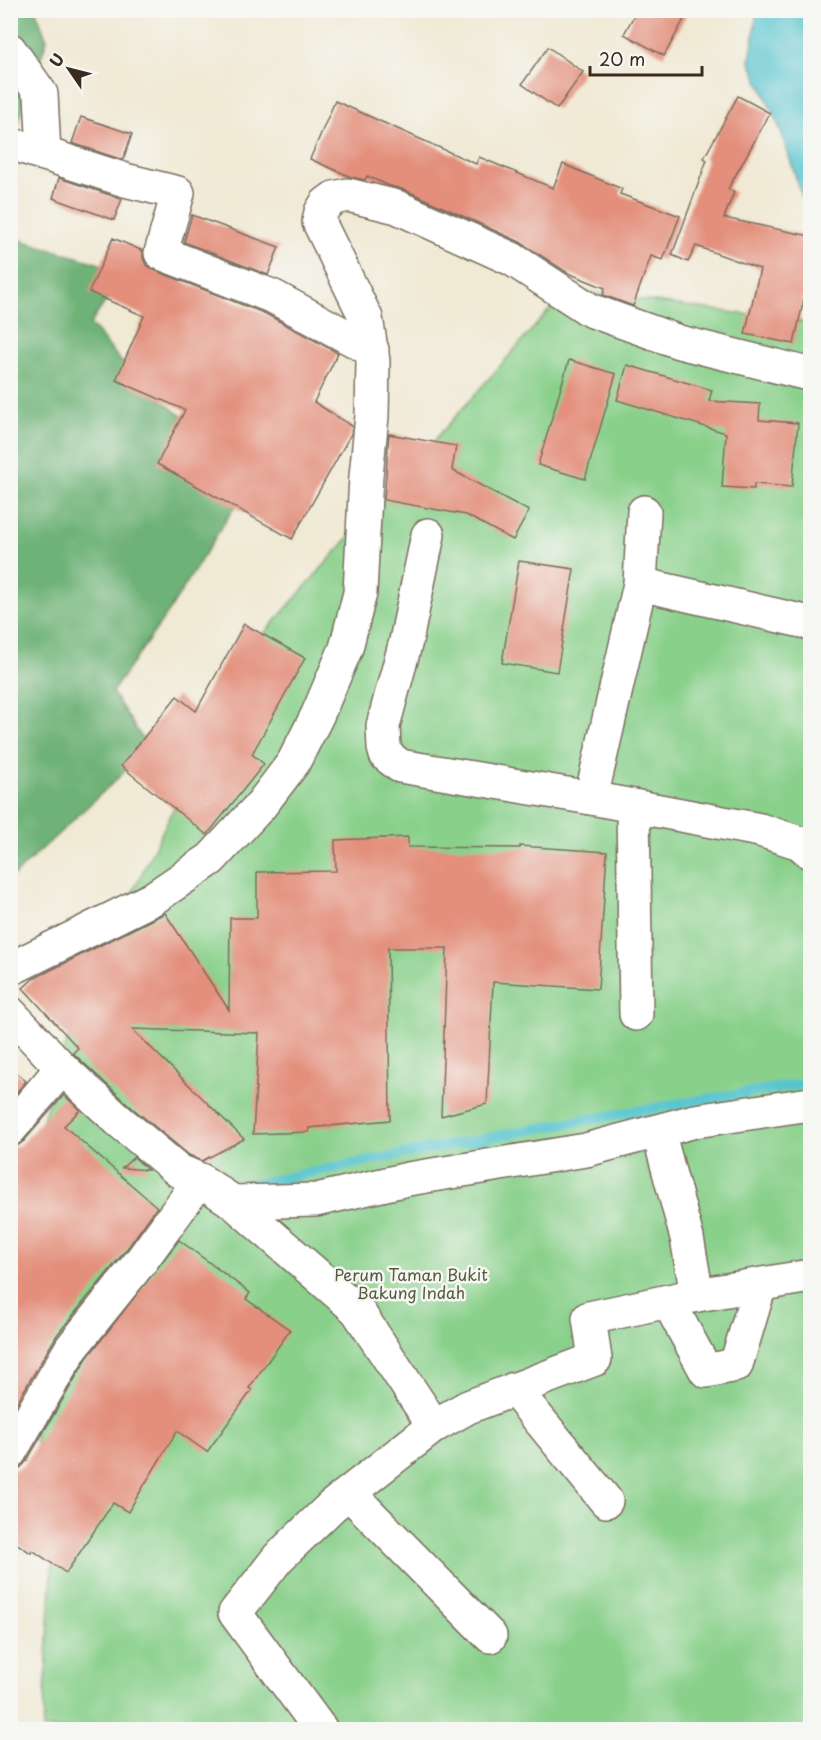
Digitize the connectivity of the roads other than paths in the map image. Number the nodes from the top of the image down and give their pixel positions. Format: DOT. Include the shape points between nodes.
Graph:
graph roads {
  1 [pos="10,50"];
  2 [pos="372,350"];
  3 [pos="808,374"];
  4 [pos="644,512"];
  5 [pos="428,535"];
  6 [pos="640,584"];
  7 [pos="810,622"];
  8 [pos="591,798"];
  9 [pos="633,806"];
  10 [pos="810,852"];
  11 [pos="10,969"];
  12 [pos="10,1012"];
  13 [pos="636,1014"];
  14 [pos="62,1068"];
  15 [pos="810,1104"];
  16 [pos="10,1129"];
  17 [pos="658,1131"];
  18 [pos="200,1180"];
  19 [pos="233,1202"];
  20 [pos="810,1276"];
  21 [pos="760,1285"];
  22 [pos="682,1298"];
  23 [pos="514,1389"];
  24 [pos="434,1426"];
  25 [pos="10,1452"];
  26 [pos="349,1493"];
  27 [pos="606,1501"];
  28 [pos="490,1636"];
  29 [pos="321,1730"];
  1 -- 2 [label="street" via="41,94 34,150 178,193 161,253 274,297"];
  2 -- 3 [label="street" via="366,318 319,222 326,204 348,195 397,207 512,259 590,310 679,342"];
  2 -- 11 [label="street" via="372,416 360,593 346,648 292,763 261,805 211,859 152,899"];
  4 -- 6 [label="street"];
  5 -- 8 [label="street" via="383,726 386,755 400,766"];
  6 -- 7 [label="street"];
  6 -- 8 [label="street"];
  8 -- 9 [label="street"];
  9 -- 10 [label="street" via="760,830 800,843"];
  9 -- 13 [label="street"];
  12 -- 14 [label="street"];
  14 -- 16 [label="street"];
  14 -- 18 [label="street" via="179,1172"];
  15 -- 17 [label="street"];
  17 -- 19 [label="street" via="586,1150 408,1179 316,1200"];
  17 -- 22 [label="street" via="687,1238"];
  18 -- 19 [label="street"];
  18 -- 25 [label="street" via="141,1262 72,1347"];
  19 -- 24 [label="street" via="357,1310"];
  20 -- 21 [label="street"];
  21 -- 22 [label="street"];
  21 -- 22 [label="street" via="736,1365 706,1371"];
  22 -- 23 [label="street" via="589,1318 595,1359"];
  23 -- 24 [label="street"];
  23 -- 27 [label="street"];
  24 -- 26 [label="street"];
  26 -- 28 [label="street"];
  26 -- 29 [label="street" via="278,1558 235,1613"];
}
